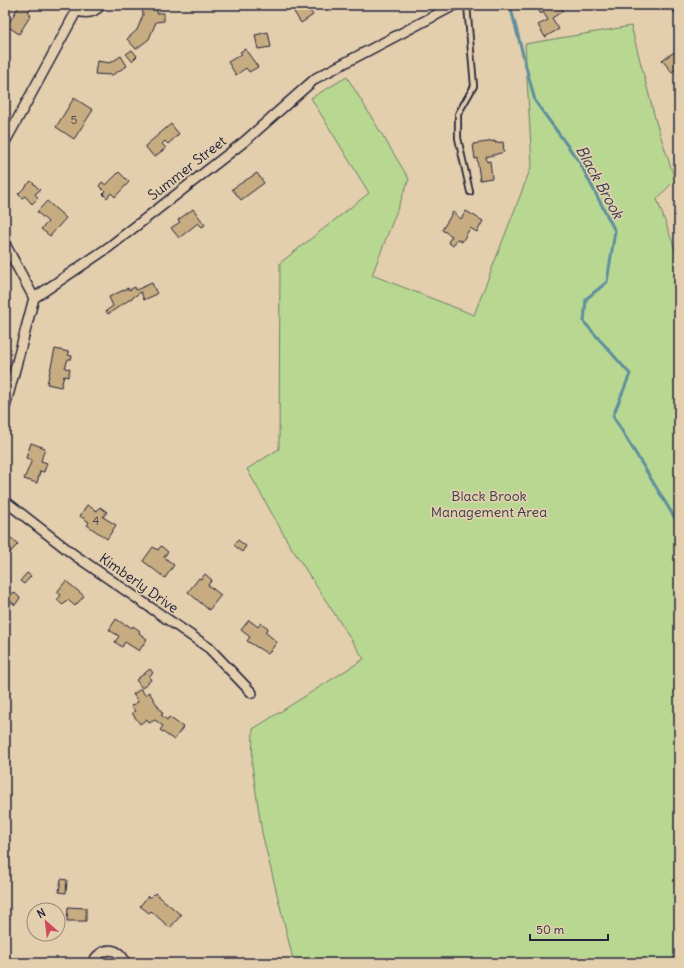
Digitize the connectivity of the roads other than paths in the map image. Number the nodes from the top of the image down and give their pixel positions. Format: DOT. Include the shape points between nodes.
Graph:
graph roads {
  1 [pos="101,5"];
  2 [pos="455,5"];
  3 [pos="466,5"];
  4 [pos="676,5"];
  5 [pos="74,8"];
  6 [pos="679,9"];
  7 [pos="5,142"];
  8 [pos="470,192"];
  9 [pos="5,244"];
  10 [pos="34,298"];
  11 [pos="5,407"];
  12 [pos="5,501"];
  13 [pos="252,693"];
  14 [pos="92,963"];
  15 [pos="126,963"];
  1 -- 5 [label="street" via="90,12"];
  2 -- 10 [label="street, Summer Street" via="316,78 245,141 109,247"];
  3 -- 8 [label="lane" via="474,86 458,114 458,138"];
  4 -- 6 [label="street"];
  5 -- 7 [label="street"];
  9 -- 10 [label="street"];
  10 -- 11 [label="street"];
  12 -- 13 [label="street, Kimberly Drive" via="73,554 209,648"];
  14 -- 15 [label="street" via="98,954 105,951 113,951 122,956"];
}
